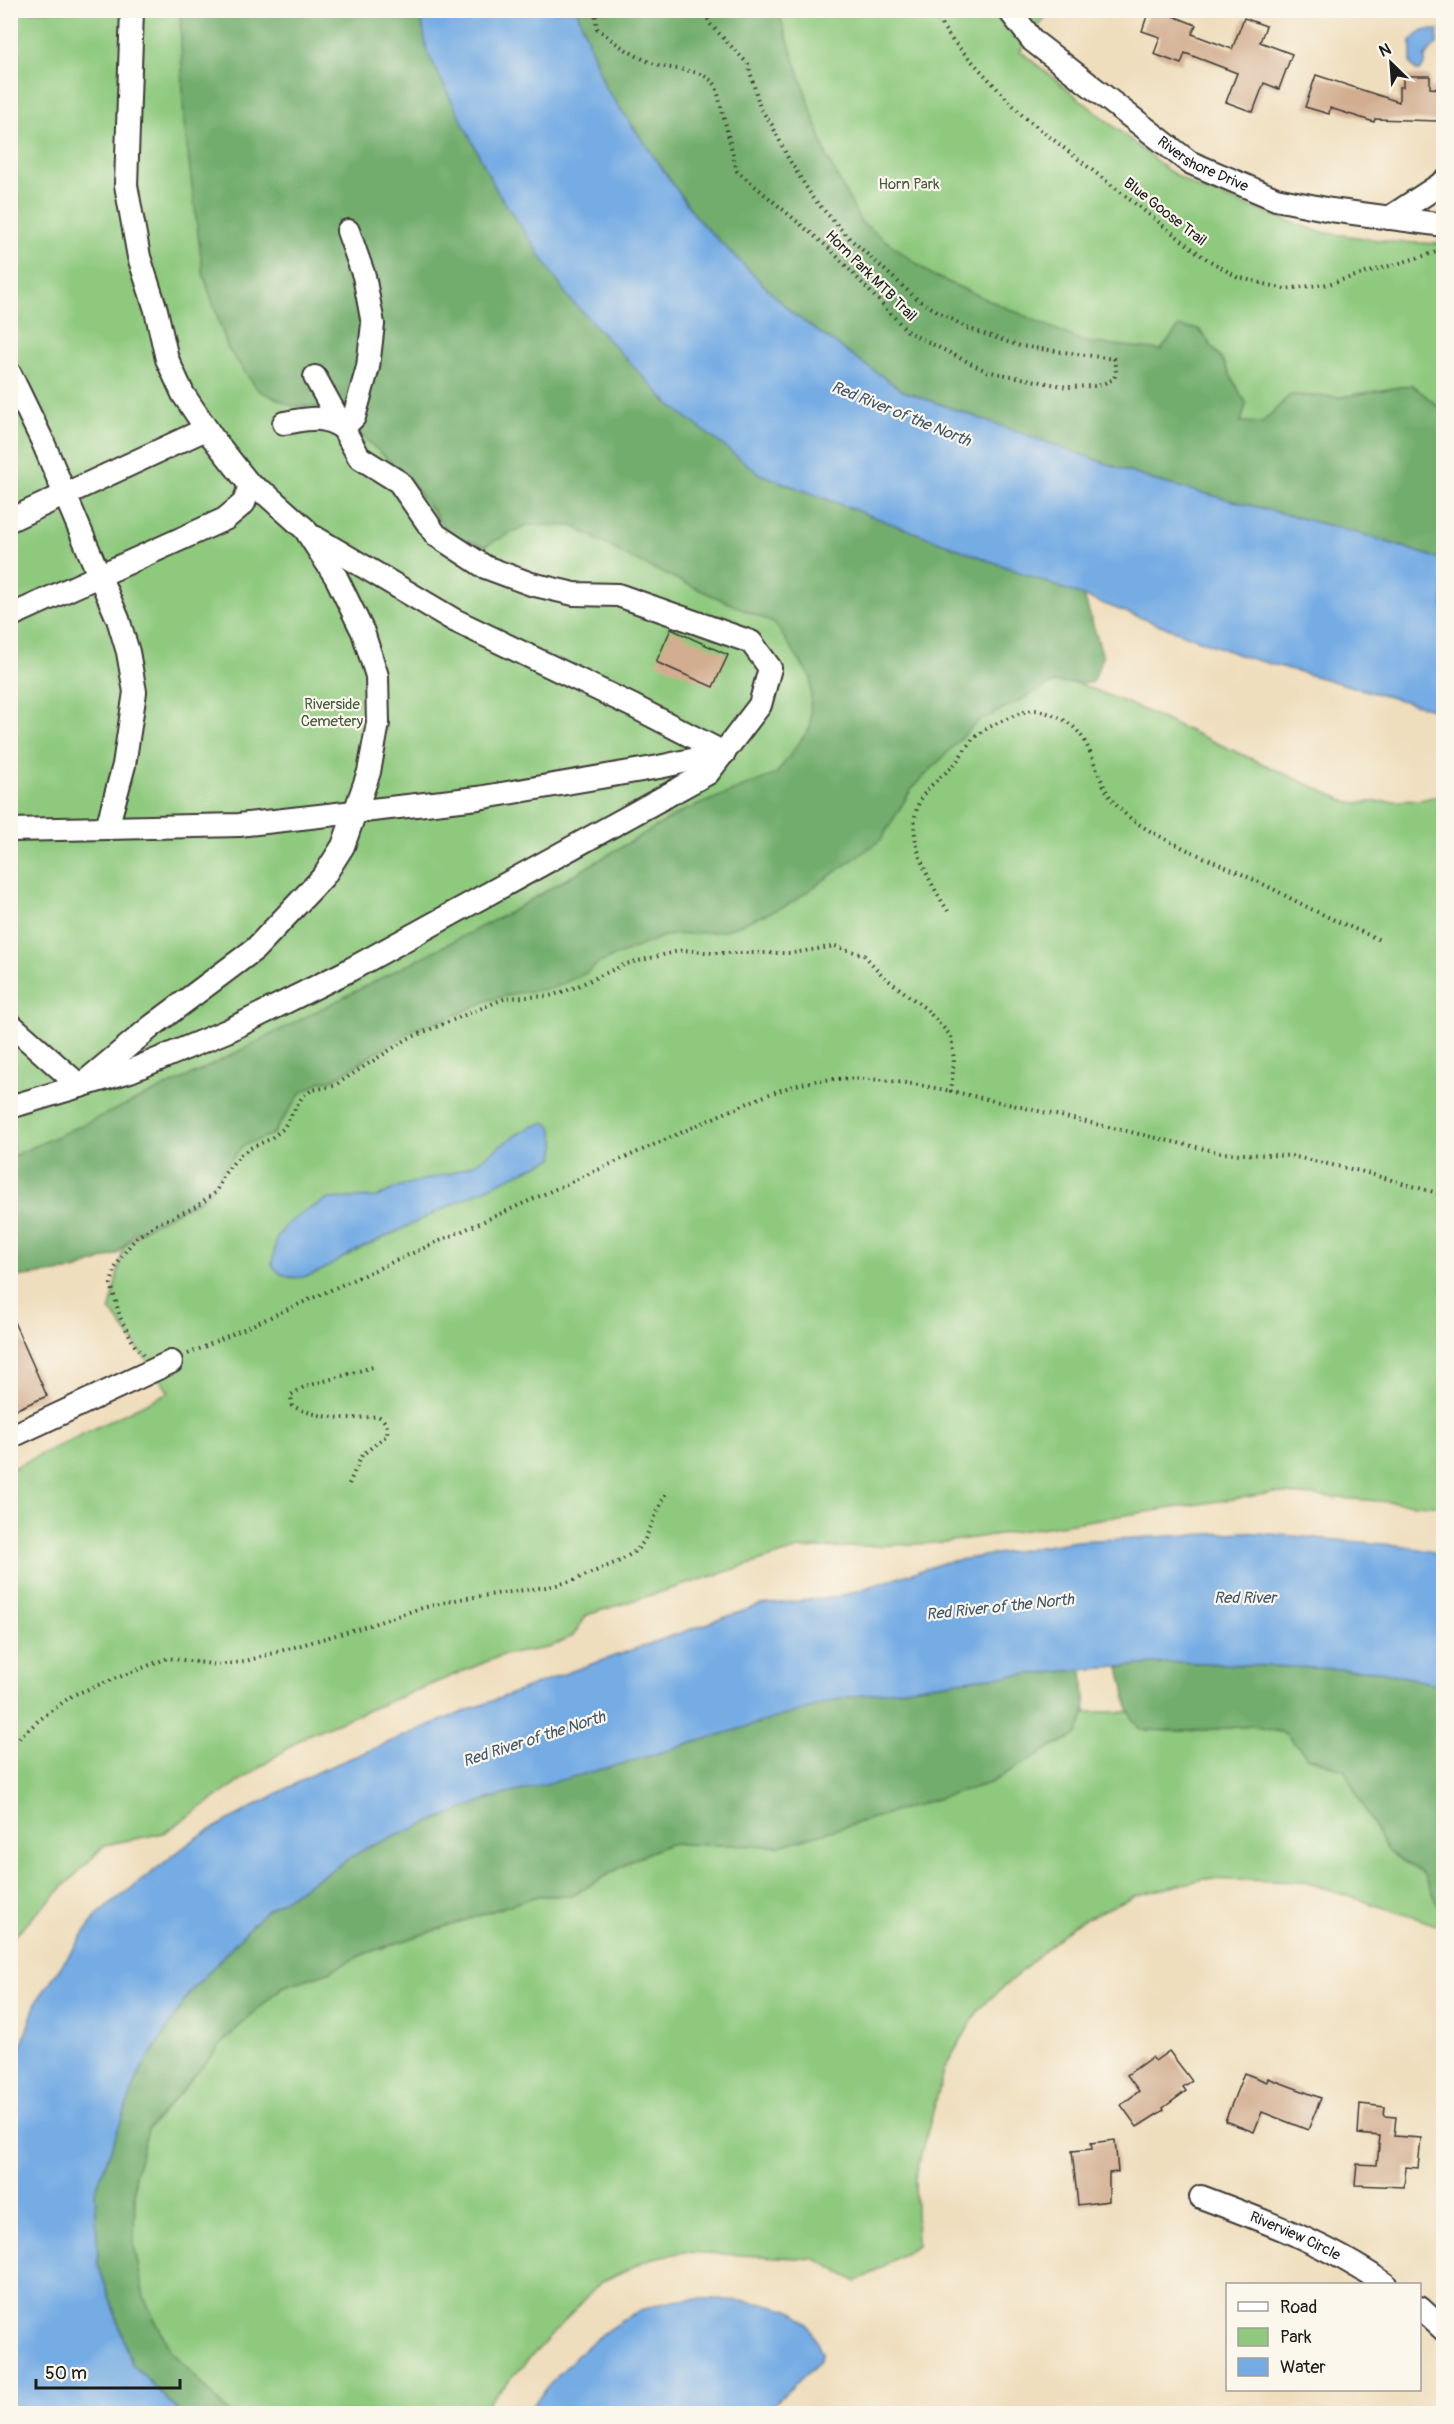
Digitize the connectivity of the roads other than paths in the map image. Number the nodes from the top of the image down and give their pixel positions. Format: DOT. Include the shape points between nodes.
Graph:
graph roads {
  1 [pos="132,10"];
  2 [pos="1010,10"];
  3 [pos="1443,182"];
  4 [pos="1389,218"];
  5 [pos="1443,225"];
  6 [pos="348,231"];
  7 [pos="10,374"];
  8 [pos="315,377"];
  9 [pos="284,423"];
  10 [pos="343,428"];
  11 [pos="206,429"];
  12 [pos="250,485"];
  13 [pos="65,495"];
  14 [pos="10,520"];
  15 [pos="305,530"];
  16 [pos="99,575"];
  17 [pos="10,616"];
  18 [pos="724,753"];
  19 [pos="355,812"];
  20 [pos="107,828"];
  21 [pos="10,830"];
  22 [pos="10,1024"];
  23 [pos="80,1086"];
  24 [pos="10,1107"];
  25 [pos="163,1365"];
  26 [pos="10,1437"];
  27 [pos="1201,2197"];
  28 [pos="1384,2283"];
  29 [pos="1421,2310"];
  30 [pos="1443,2330"];
  1 -- 11 [label="street" via="126,185 131,218 167,359 183,394"];
  2 -- 4 [label="street, Rivershore Drive" via="1033,41 1189,162 1276,199"];
  3 -- 4 [label="street"];
  4 -- 5 [label="street, Rivershore Drive"];
  6 -- 10 [label="street" via="364,276 373,324 368,367 354,417"];
  7 -- 13 [label="street"];
  8 -- 10 [label="street"];
  9 -- 10 [label="street" via="329,419"];
  10 -- 18 [label="street" via="359,457 399,482 436,535 485,567 574,594 618,595 751,642 770,668 760,705"];
  11 -- 12 [label="street"];
  11 -- 13 [label="street"];
  12 -- 15 [label="street" via="267,495"];
  12 -- 16 [label="street" via="244,503 225,519"];
  13 -- 14 [label="street"];
  13 -- 16 [label="street"];
  15 -- 18 [label="street" via="454,620"];
  15 -- 19 [label="street" via="336,577 363,632 377,675 378,723 369,772"];
  16 -- 17 [label="street"];
  16 -- 20 [label="street" via="128,652 135,692 124,765"];
  18 -- 19 [label="street" via="478,798"];
  18 -- 23 [label="street" via="708,773 346,972 227,1031 130,1071"];
  19 -- 20 [label="street" via="239,825"];
  19 -- 23 [label="street" via="343,846 324,876 255,949"];
  20 -- 21 [label="street"];
  22 -- 23 [label="street"];
  23 -- 24 [label="street"];
  25 -- 26 [label="street"];
  27 -- 28 [label="street, Riverview Circle" via="1272,2223"];
  29 -- 30 [label="street"];
}
